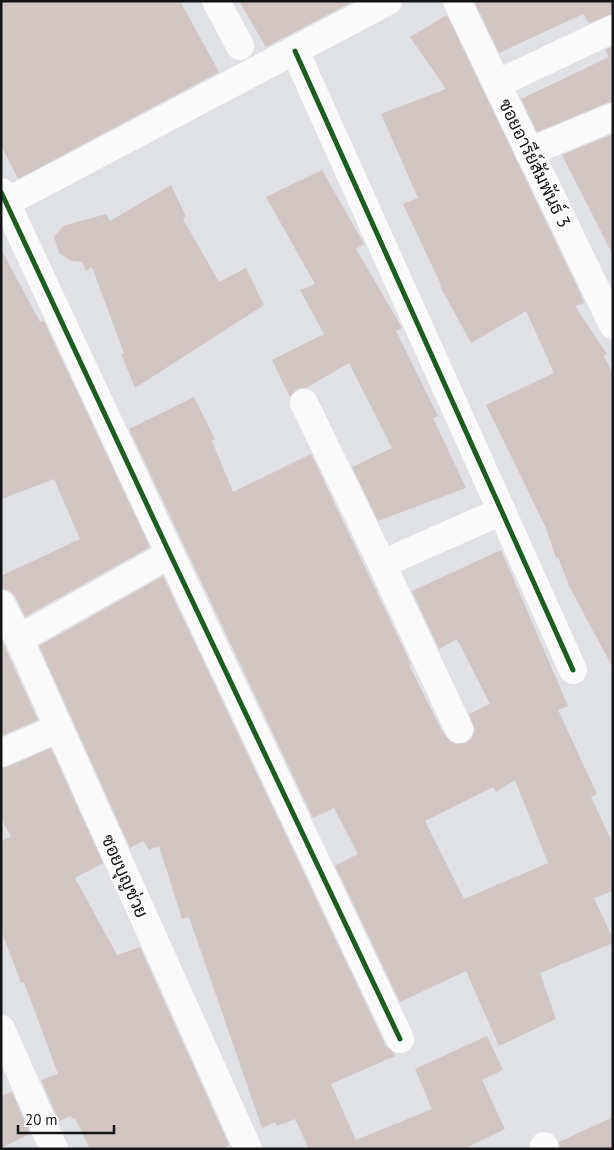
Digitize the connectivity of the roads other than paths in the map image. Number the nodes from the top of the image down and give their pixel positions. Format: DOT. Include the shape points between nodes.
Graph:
graph roads {
  1 [pos="216,1"];
  2 [pos="388,1"];
  3 [pos="456,1"];
  4 [pos="613,29"];
  5 [pos="240,46"];
  6 [pos="295,51"];
  7 [pos="496,84"];
  8 [pos="613,117"];
  9 [pos="529,152"];
  10 [pos="4,197"];
  11 [pos="613,325"];
  12 [pos="304,404"];
  13 [pos="502,511"];
  14 [pos="170,554"];
  15 [pos="382,564"];
  16 [pos="1,604"];
  17 [pos="19,638"];
  18 [pos="573,670"];
  19 [pos="59,728"];
  20 [pos="459,729"];
  21 [pos="1,753"];
  22 [pos="1,1029"];
  23 [pos="400,1039"];
  24 [pos="54,1149"];
  25 [pos="248,1149"];
  1 -- 5 [label="street"];
  2 -- 6 [label="street"];
  3 -- 7 [label="street, ซอยอารีย์สัมพันธ์ 3"];
  4 -- 7 [label="street"];
  6 -- 10 [label="street"];
  6 -- 13 [label="street"];
  7 -- 9 [label="street, ซอยอารีย์สัมพันธ์ 3"];
  8 -- 9 [label="street"];
  9 -- 11 [label="street, ซอยอารีย์สัมพันธ์ 3"];
  10 -- 14 [label="street"];
  12 -- 15 [label="street"];
  13 -- 15 [label="street"];
  13 -- 18 [label="street"];
  14 -- 17 [label="street"];
  14 -- 23 [label="street"];
  15 -- 20 [label="street"];
  16 -- 17 [label="street, ซอยบุญช่วย"];
  17 -- 19 [label="street, ซอยบุญช่วย"];
  19 -- 21 [label="street"];
  19 -- 25 [label="street, ซอยบุญช่วย"];
  22 -- 24 [label="street"];
}
